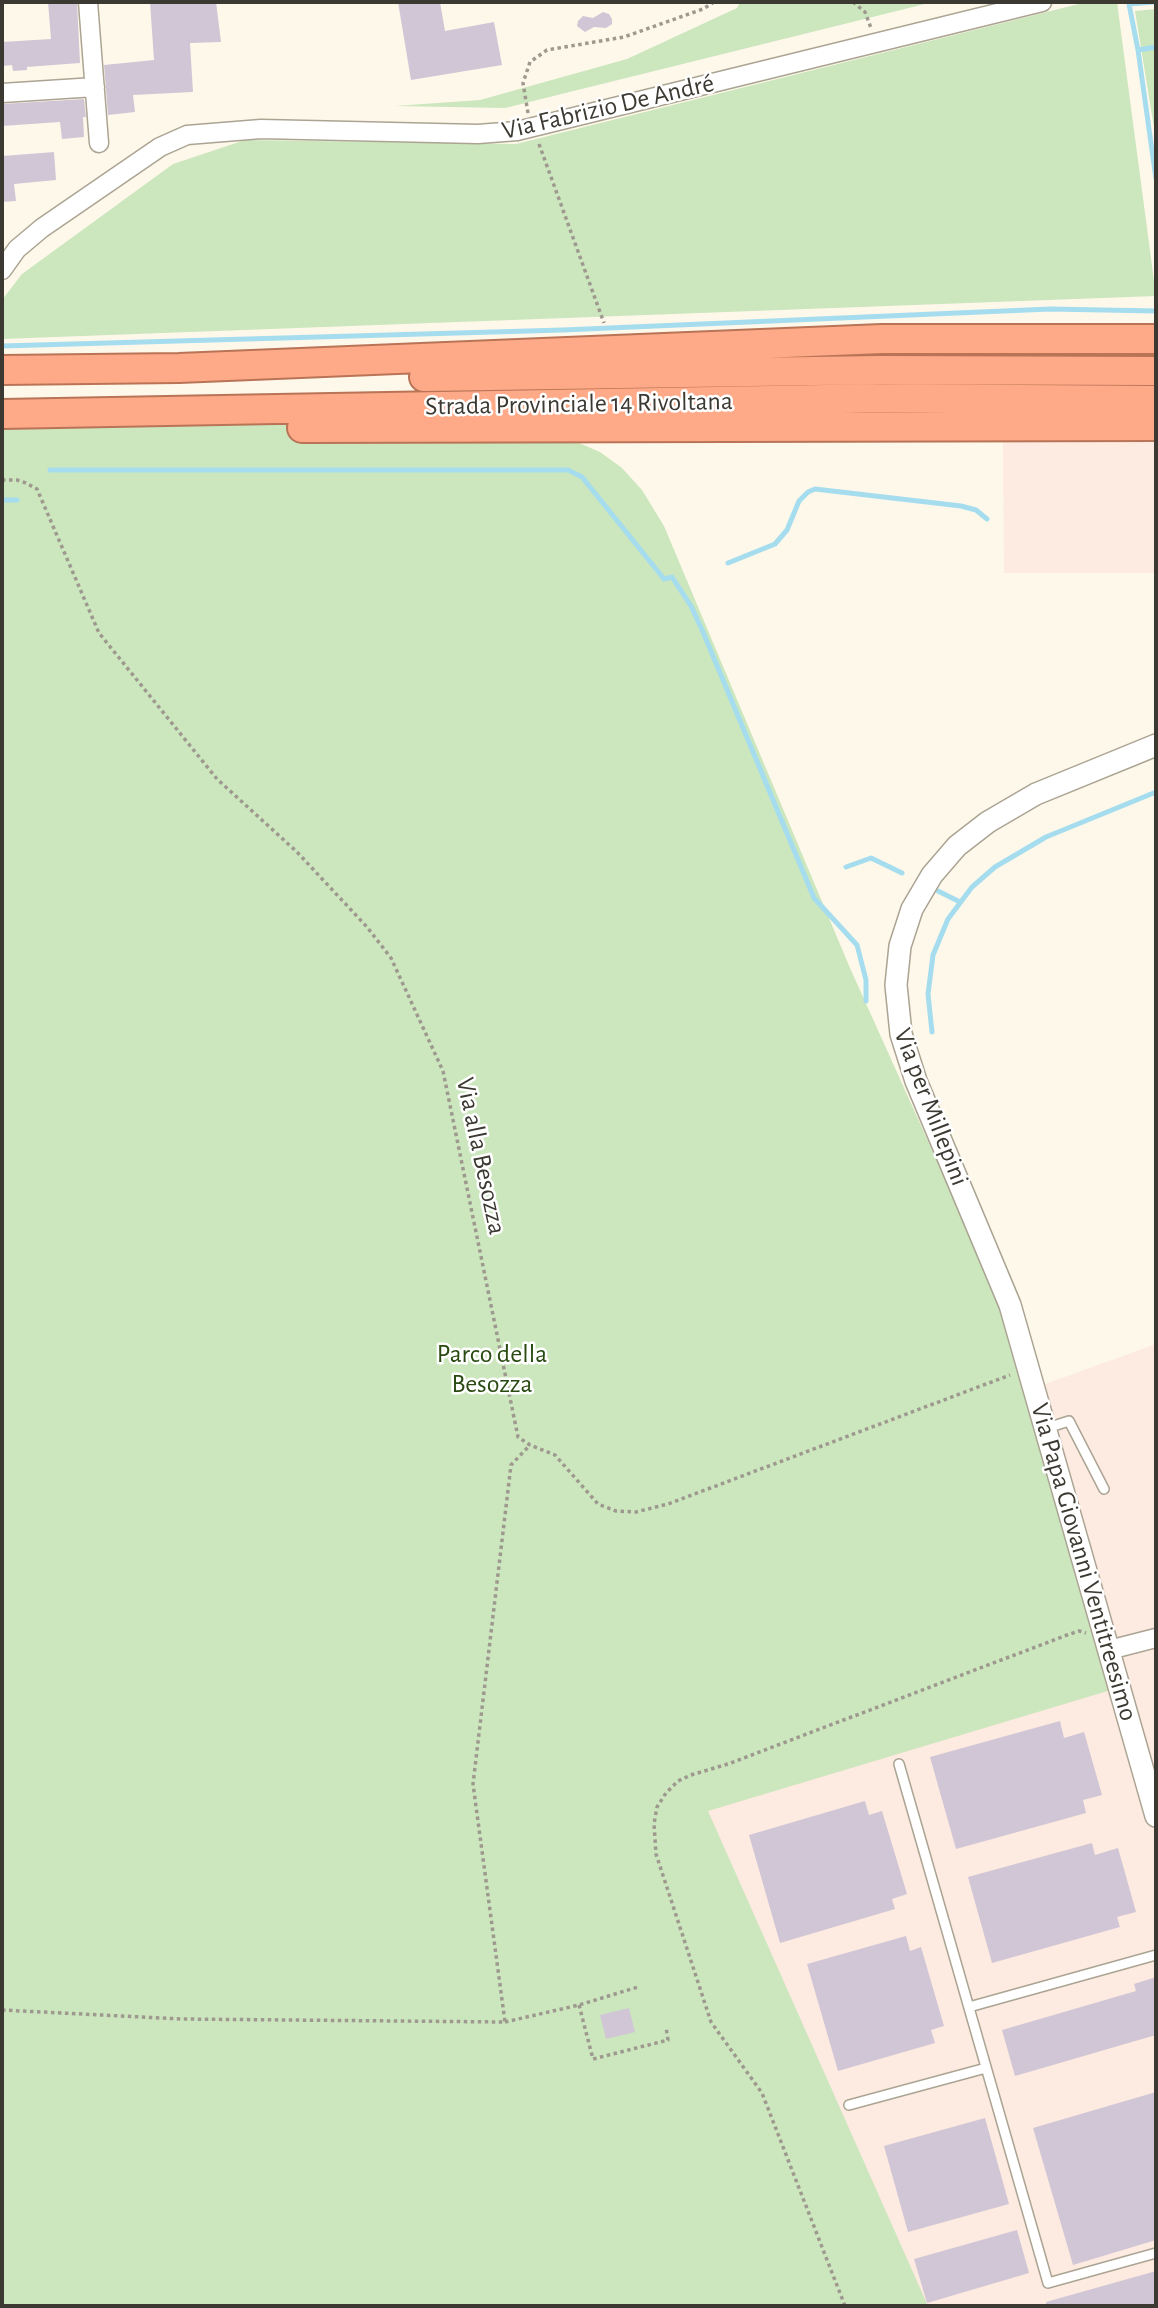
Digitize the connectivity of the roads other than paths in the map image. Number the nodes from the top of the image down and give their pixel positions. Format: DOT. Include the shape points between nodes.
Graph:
graph roads {
  1 [pos="88,2"];
  2 [pos="1042,2"];
  3 [pos="94,87"];
  4 [pos="2,93"];
  5 [pos="99,143"];
  6 [pos="2,270"];
  7 [pos="1156,339"];
  8 [pos="2,370"];
  9 [pos="1156,371"];
  10 [pos="2,383"];
  11 [pos="1156,400"];
  12 [pos="2,414"];
  13 [pos="1156,426"];
  14 [pos="2,431"];
  15 [pos="1156,745"];
  16 [pos="1031,1379"];
  17 [pos="1047,1428"];
  18 [pos="1104,1489"];
  19 [pos="1156,1638"];
  20 [pos="1109,1650"];
  21 [pos="899,1764"];
  22 [pos="1156,1816"];
  23 [pos="1156,1955"];
  24 [pos="969,2007"];
  25 [pos="986,2068"];
  26 [pos="849,2105"];
  27 [pos="1156,2253"];
  1 -- 3 [label="street"];
  2 -- 6 [label="street, Via Fabrizio De André" via="478,134 261,129 187,135 160,147 42,228 17,249"];
  3 -- 4 [label="street"];
  3 -- 5 [label="street"];
  7 -- 8 [label="highway" via="869,339 179,369"];
  9 -- 10 [label="highway, Strada Provinciale 14 Rivoltana" via="880,370"];
  11 -- 12 [label="highway, Strada Provinciale 14 Rivoltana" via="881,398"];
  13 -- 14 [label="highway"];
  15 -- 16 [label="street, Via per Millepini" via="1037,794 972,833 926,883 900,946 896,995 903,1043 1010,1305"];
  16 -- 17 [label="street, Via Papa Giovanni Ventitreesimo"];
  17 -- 18 [label="lane" via="1069,1421"];
  17 -- 20 [label="street, Via Papa Giovanni Ventitreesimo"];
  19 -- 20 [label="street"];
  20 -- 22 [label="street, Via Papa Giovanni Ventitreesimo"];
  21 -- 24 [label="lane"];
  23 -- 24 [label="lane"];
  24 -- 25 [label="lane"];
  25 -- 26 [label="lane"];
  25 -- 27 [label="lane" via="1048,2283"];
}
